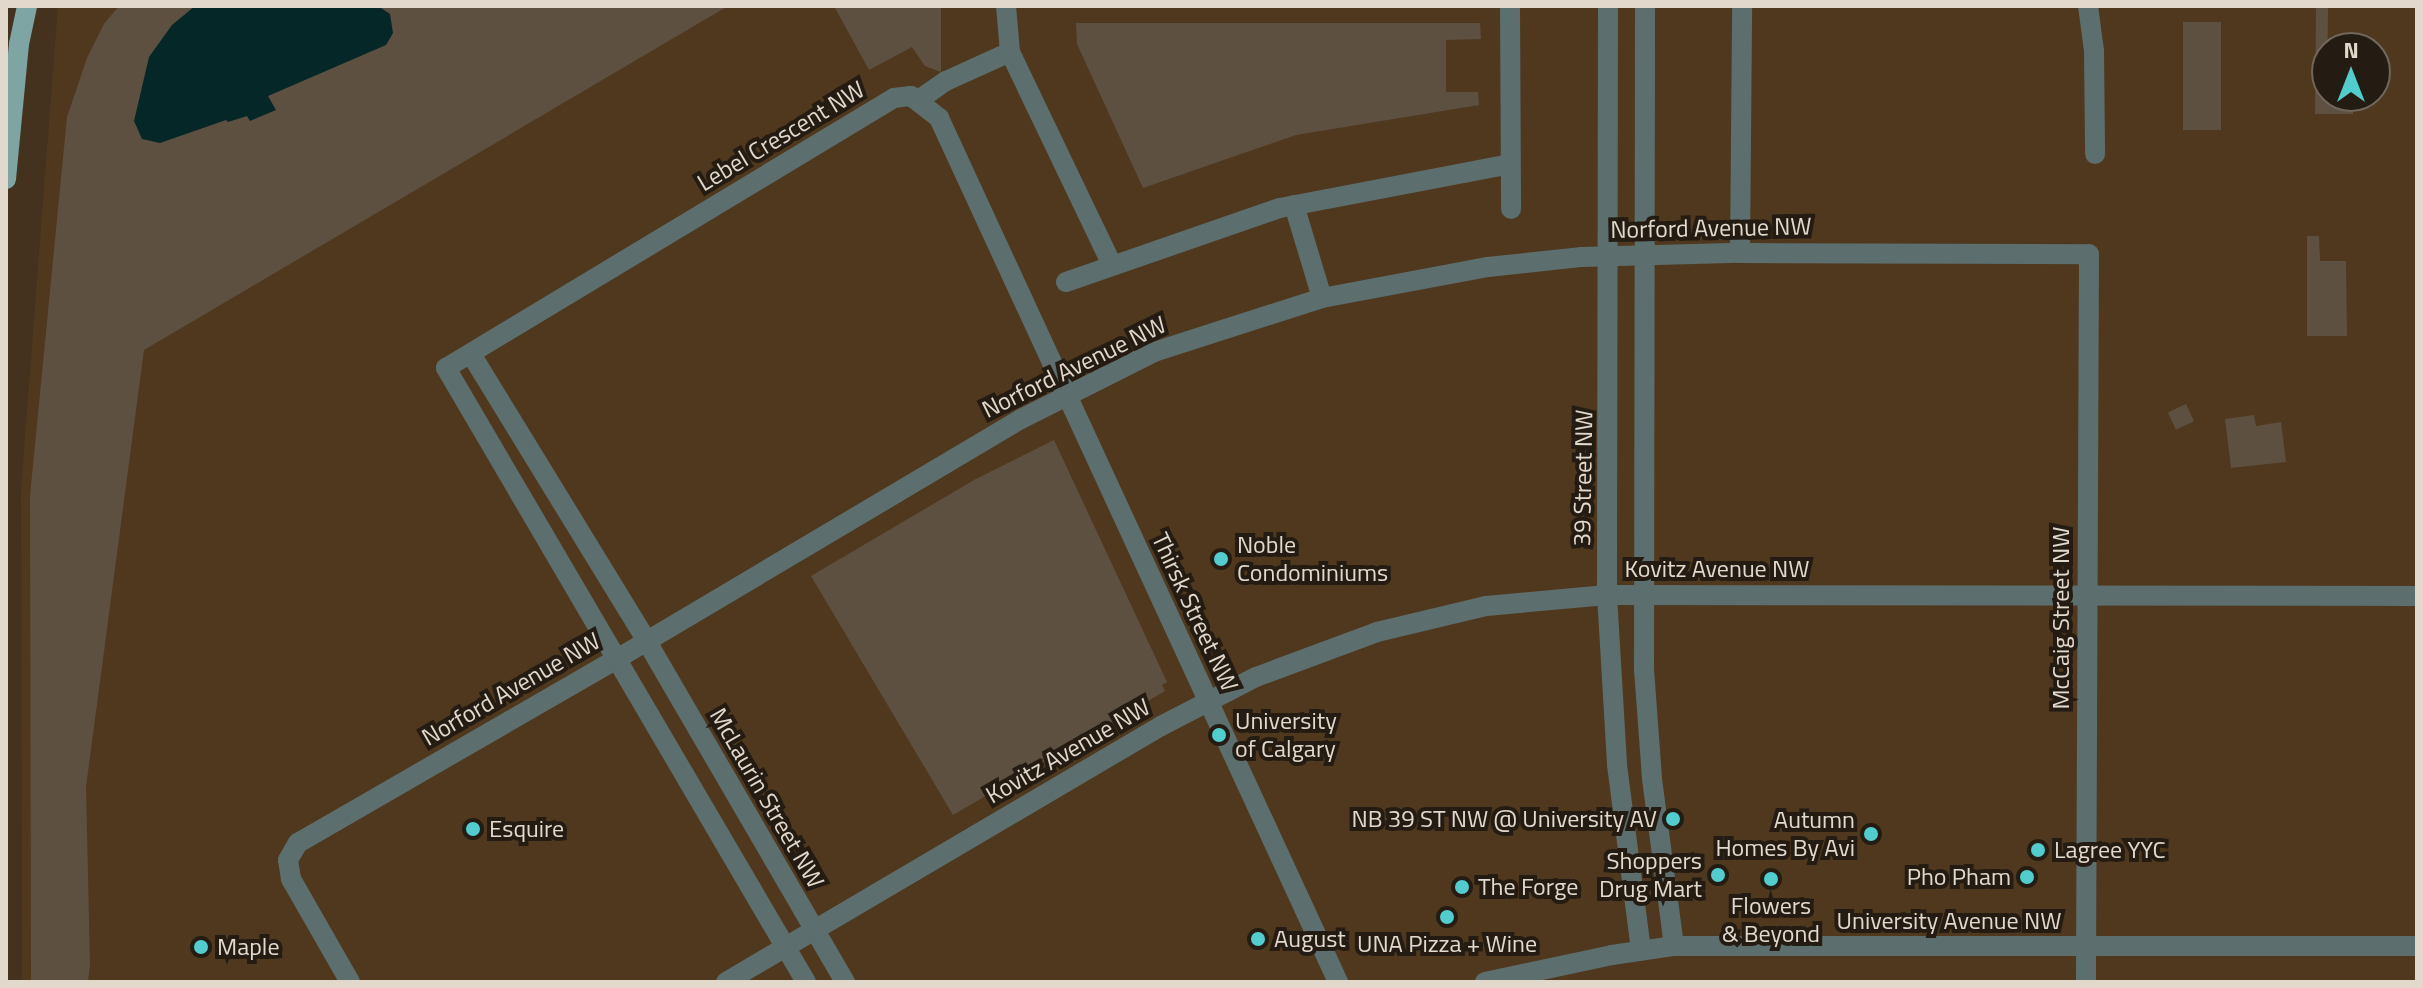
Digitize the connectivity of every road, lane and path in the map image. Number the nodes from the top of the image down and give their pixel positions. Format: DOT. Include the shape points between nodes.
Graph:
graph roads {
  1 [pos="27,6"];
  2 [pos="1006,6"];
  3 [pos="1510,6"];
  4 [pos="1608,6"];
  5 [pos="1645,6"];
  6 [pos="1742,6"];
  7 [pos="2088,6"];
  8 [pos="1010,52"];
  9 [pos="920,99"];
  10 [pos="2095,154"];
  11 [pos="1510,164"];
  12 [pos="6,179"];
  13 [pos="1294,205"];
  14 [pos="1511,209"];
  15 [pos="1740,253"];
  16 [pos="2089,254"];
  17 [pos="1610,255"];
  18 [pos="1643,255"];
  19 [pos="1112,265"];
  20 [pos="1066,282"];
  21 [pos="1322,298"];
  22 [pos="471,354"];
  23 [pos="1066,395"];
  24 [pos="1607,595"];
  25 [pos="1643,595"];
  26 [pos="2087,596"];
  27 [pos="2417,596"];
  28 [pos="646,640"];
  29 [pos="615,660"];
  30 [pos="1208,702"];
  31 [pos="814,931"];
  32 [pos="1674,946"];
  33 [pos="2086,946"];
  34 [pos="2417,946"];
  35 [pos="785,947"];
  36 [pos="1641,950"];
  37 [pos="350,982"];
  38 [pos="726,982"];
  39 [pos="806,982"];
  40 [pos="845,982"];
  41 [pos="1338,982"];
  42 [pos="1485,982"];
  43 [pos="2086,982"];
  1 -- 12 [label="main road"];
  2 -- 8 [label="street"];
  3 -- 11 [label="street"];
  4 -- 17 [label="street, 39 Street NW"];
  5 -- 18 [label="street"];
  6 -- 15 [label="street"];
  7 -- 10 [label="street"];
  8 -- 9 [label="street"];
  8 -- 19 [label="street"];
  9 -- 22 [label="street, Lebel Crescent NW" via="894,98"];
  9 -- 23 [label="street" via="939,118"];
  11 -- 13 [label="street"];
  11 -- 14 [label="street"];
  13 -- 19 [label="street"];
  13 -- 21 [label="street"];
  15 -- 16 [label="street, Norford Avenue NW"];
  15 -- 18 [label="street, Norford Avenue NW"];
  16 -- 26 [label="street, McCaig Street NW"];
  17 -- 18 [label="street, Norford Avenue NW"];
  17 -- 21 [label="street, Norford Avenue NW" via="1488,267"];
  17 -- 24 [label="street, 39 Street NW"];
  18 -- 25 [label="street"];
  19 -- 20 [label="street"];
  21 -- 23 [label="street, Norford Avenue NW" via="1154,352"];
  22 -- 28 [label="street"];
  22 -- 29 [label="street, Lebel Crescent NW" via="446,368"];
  23 -- 28 [label="street, Norford Avenue NW"];
  23 -- 30 [label="street, Thirsk Street NW"];
  24 -- 25 [label="street, Kovitz Avenue NW"];
  24 -- 30 [label="street, Kovitz Avenue NW" via="1486,606 1377,632 1256,677"];
  24 -- 36 [label="street, 39 Street NW" via="1617,765"];
  25 -- 26 [label="street, Kovitz Avenue NW"];
  25 -- 32 [label="street" via="1652,778"];
  26 -- 27 [label="street, Kovitz Avenue NW"];
  26 -- 33 [label="street, McCaig Street NW"];
  28 -- 29 [label="street, Norford Avenue NW"];
  28 -- 31 [label="street, McLaurin Street NW"];
  29 -- 35 [label="street"];
  29 -- 37 [label="street, Norford Avenue NW" via="298,843 288,860 291,879"];
  30 -- 31 [label="street, Kovitz Avenue NW"];
  30 -- 41 [label="street, Thirsk Street NW"];
  31 -- 35 [label="street, Kovitz Avenue NW"];
  31 -- 40 [label="street, McLaurin Street NW"];
  32 -- 33 [label="street, University Avenue NW"];
  32 -- 36 [label="street, University Avenue NW"];
  33 -- 34 [label="street, University Avenue NW"];
  33 -- 43 [label="street, McCaig Street NW"];
  35 -- 38 [label="street, Kovitz Avenue NW"];
  35 -- 39 [label="street"];
  36 -- 42 [label="street, University Avenue NW"];
}
